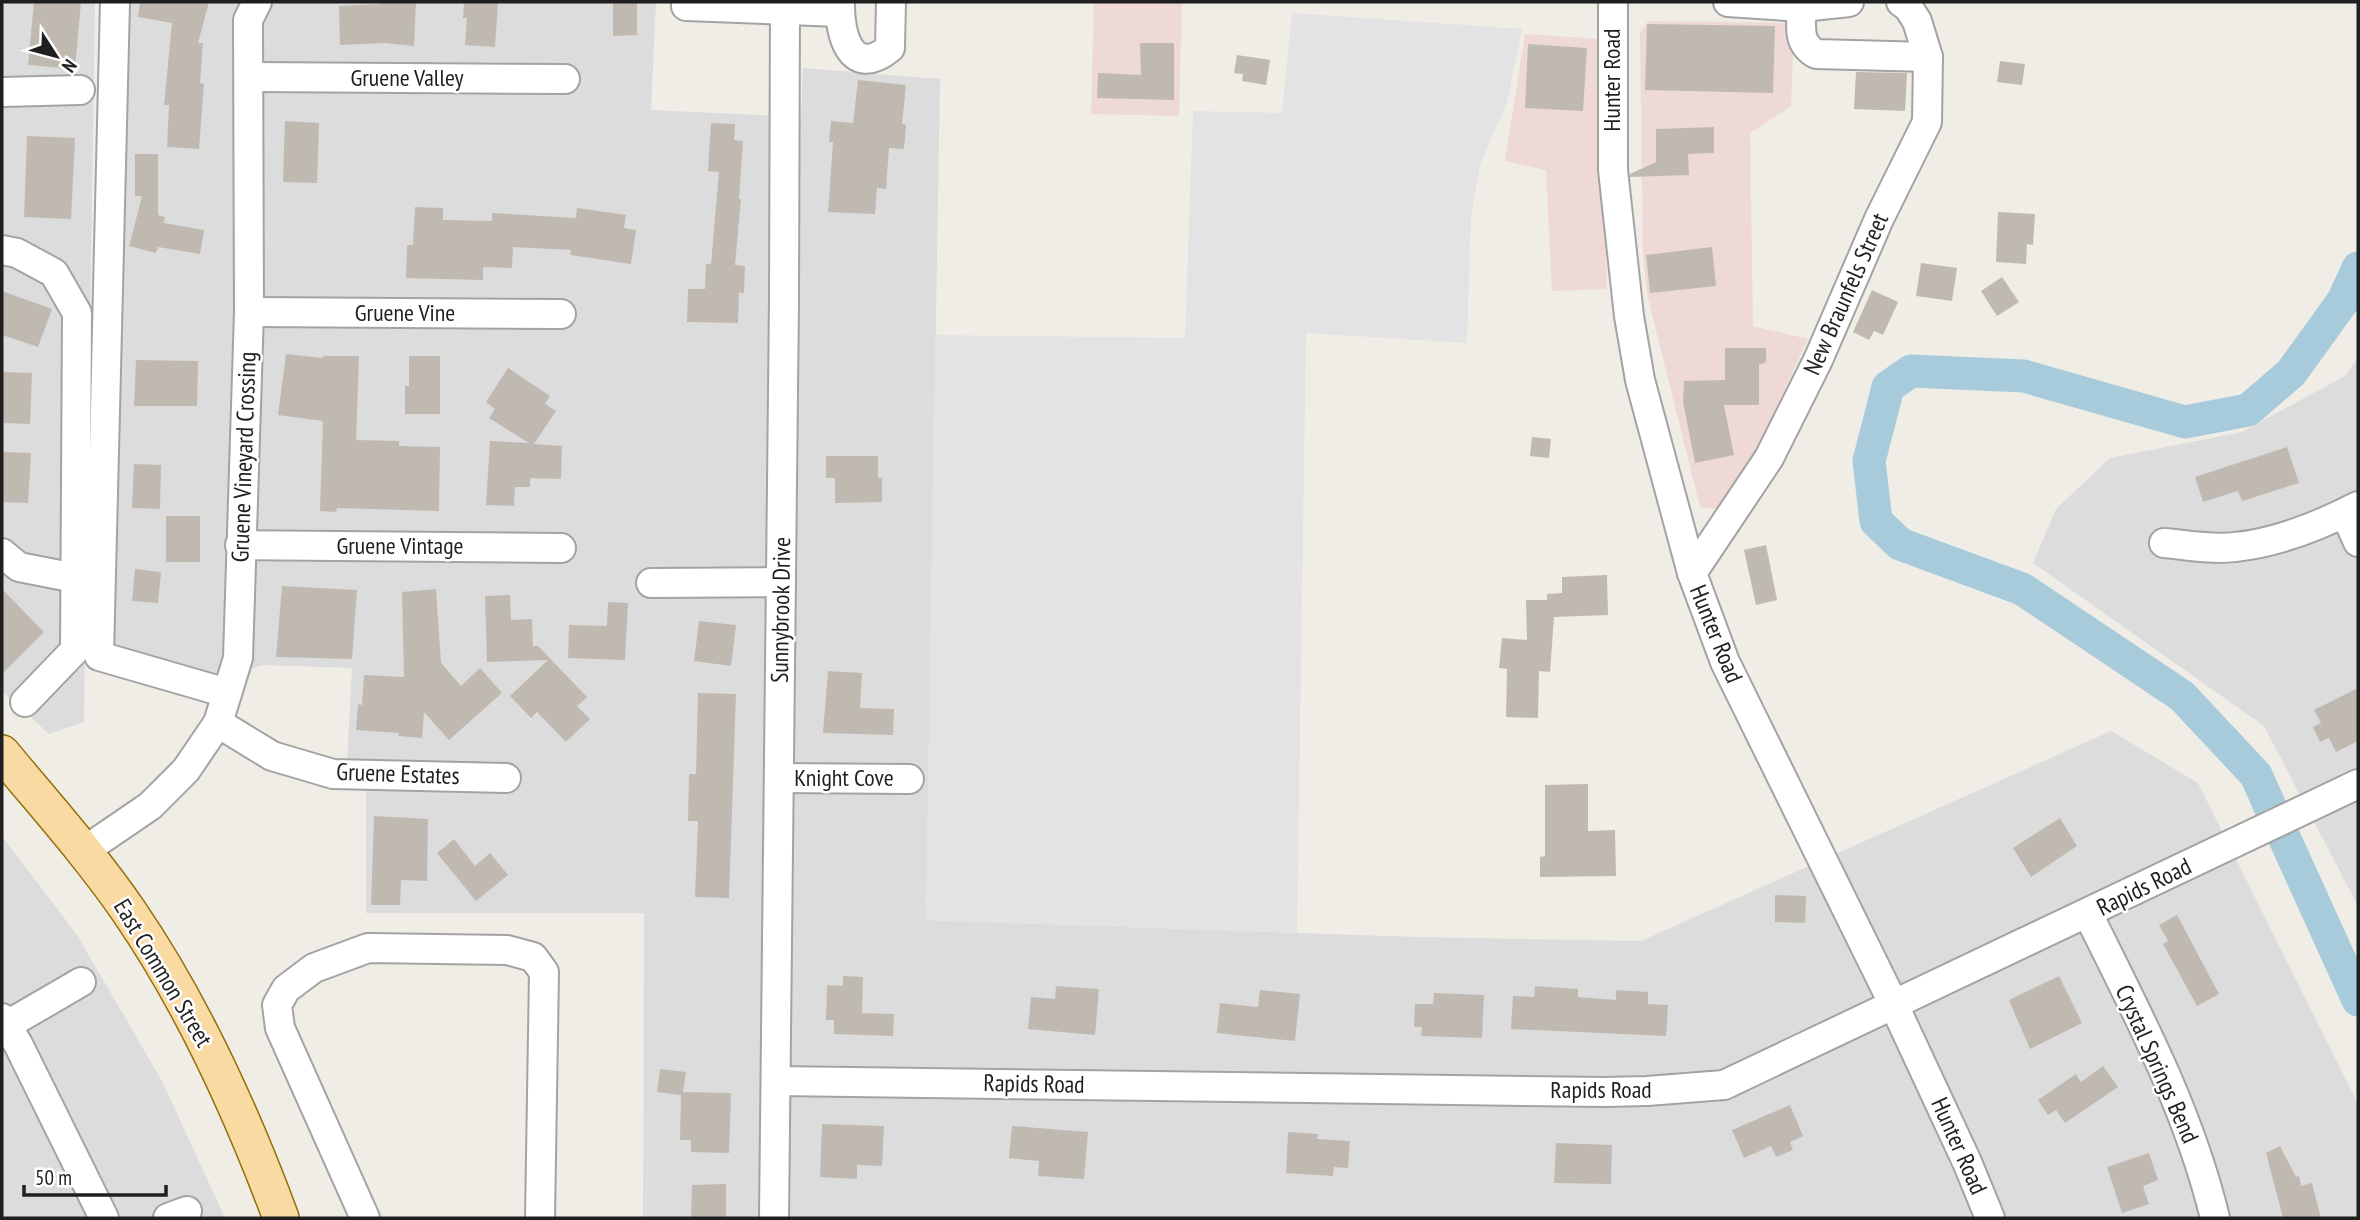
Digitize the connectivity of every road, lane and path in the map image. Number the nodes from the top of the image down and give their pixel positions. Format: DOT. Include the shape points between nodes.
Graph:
graph roads {
  1 [pos="115,2"];
  2 [pos="257,2"];
  3 [pos="685,2"];
  4 [pos="891,2"];
  5 [pos="1613,2"];
  6 [pos="1728,2"];
  7 [pos="1849,2"];
  8 [pos="1901,2"];
  9 [pos="785,6"];
  10 [pos="840,7"];
  11 [pos="1802,7"];
  12 [pos="1928,57"];
  13 [pos="250,77"];
  14 [pos="565,79"];
  15 [pos="80,90"];
  16 [pos="2,92"];
  17 [pos="2,250"];
  18 [pos="249,312"];
  19 [pos="561,314"];
  20 [pos="2352,509"];
  21 [pos="2358,542"];
  22 [pos="2164,543"];
  23 [pos="240,545"];
  24 [pos="561,548"];
  25 [pos="2,553"];
  26 [pos="1692,573"];
  27 [pos="75,578"];
  28 [pos="781,582"];
  29 [pos="651,583"];
  30 [pos="227,693"];
  31 [pos="25,702"];
  32 [pos="218,723"];
  33 [pos="2,754"];
  34 [pos="506,778"];
  35 [pos="779,778"];
  36 [pos="909,779"];
  37 [pos="2358,784"];
  38 [pos="84,851"];
  39 [pos="2088,914"];
  40 [pos="81,982"];
  41 [pos="1893,1003"];
  42 [pos="7,1036"];
  43 [pos="776,1081"];
  44 [pos="104,1218"];
  45 [pos="281,1218"];
  46 [pos="365,1218"];
  47 [pos="540,1218"];
  48 [pos="774,1218"];
  49 [pos="1990,1218"];
  50 [pos="2215,1218"];
  1 -- 30 [label="street" via="99,656"];
  2 -- 13 [label="street, Gruene Vineyard Crossing" via="248,20"];
  3 -- 9 [label="street" via="685,6"];
  4 -- 10 [label="street" via="890,48 877,58 865,59 850,51 842,38"];
  5 -- 26 [label="street, Hunter Road" via="1613,170 1629,316 1640,380"];
  6 -- 11 [label="street"];
  7 -- 11 [label="street"];
  8 -- 12 [label="street, New Braunfels Street" via="1917,21"];
  9 -- 10 [label="street"];
  9 -- 28 [label="street, Sunnybrook Drive"];
  11 -- 12 [label="street" via="1801,39 1816,54"];
  12 -- 26 [label="street, New Braunfels Street" via="1927,122 1769,458"];
  13 -- 14 [label="street, Gruene Valley"];
  13 -- 18 [label="street, Gruene Vineyard Crossing"];
  15 -- 16 [label="street"];
  17 -- 27 [label="street" via="54,273 77,313"];
  18 -- 19 [label="street, Gruene Vine"];
  18 -- 23 [label="street, Gruene Vineyard Crossing"];
  20 -- 21 [label="street"];
  20 -- 22 [label="street" via="2264,542 2232,548"];
  23 -- 24 [label="street, Gruene Vintage"];
  23 -- 30 [label="street, Gruene Vineyard Crossing" via="238,658"];
  25 -- 27 [label="street" via="19,567"];
  26 -- 41 [label="street, Hunter Road" via="1725,662"];
  27 -- 31 [label="street" via="75,650"];
  28 -- 29 [label="street"];
  28 -- 35 [label="street, Sunnybrook Drive"];
  30 -- 32 [label="street, Gruene Vineyard Crossing"];
  32 -- 34 [label="street, Gruene Estates" via="272,757 333,774"];
  32 -- 38 [label="street, Gruene Vineyard Crossing" via="186,770 150,806"];
  33 -- 38 [label="main road, East Common Street"];
  35 -- 36 [label="street, Knight Cove"];
  35 -- 43 [label="street, Sunnybrook Drive"];
  37 -- 39 [label="street, Rapids Road"];
  38 -- 45 [label="main road, East Common Street" via="129,911 200,1029"];
  39 -- 41 [label="street, Rapids Road"];
  39 -- 50 [label="street, Crystal Springs Bend" via="2176,1094"];
  40 -- 42 [label="street"];
  41 -- 43 [label="street, Rapids Road" via="1724,1085 1647,1091"];
  41 -- 49 [label="street, Hunter Road"];
  42 -- 44 [label="street"];
  43 -- 48 [label="street, Sunnybrook Drive"];
  46 -- 47 [label="street" via="280,1028 277,1005 286,989 314,968 368,948 507,950 533,957 544,972"];
}
